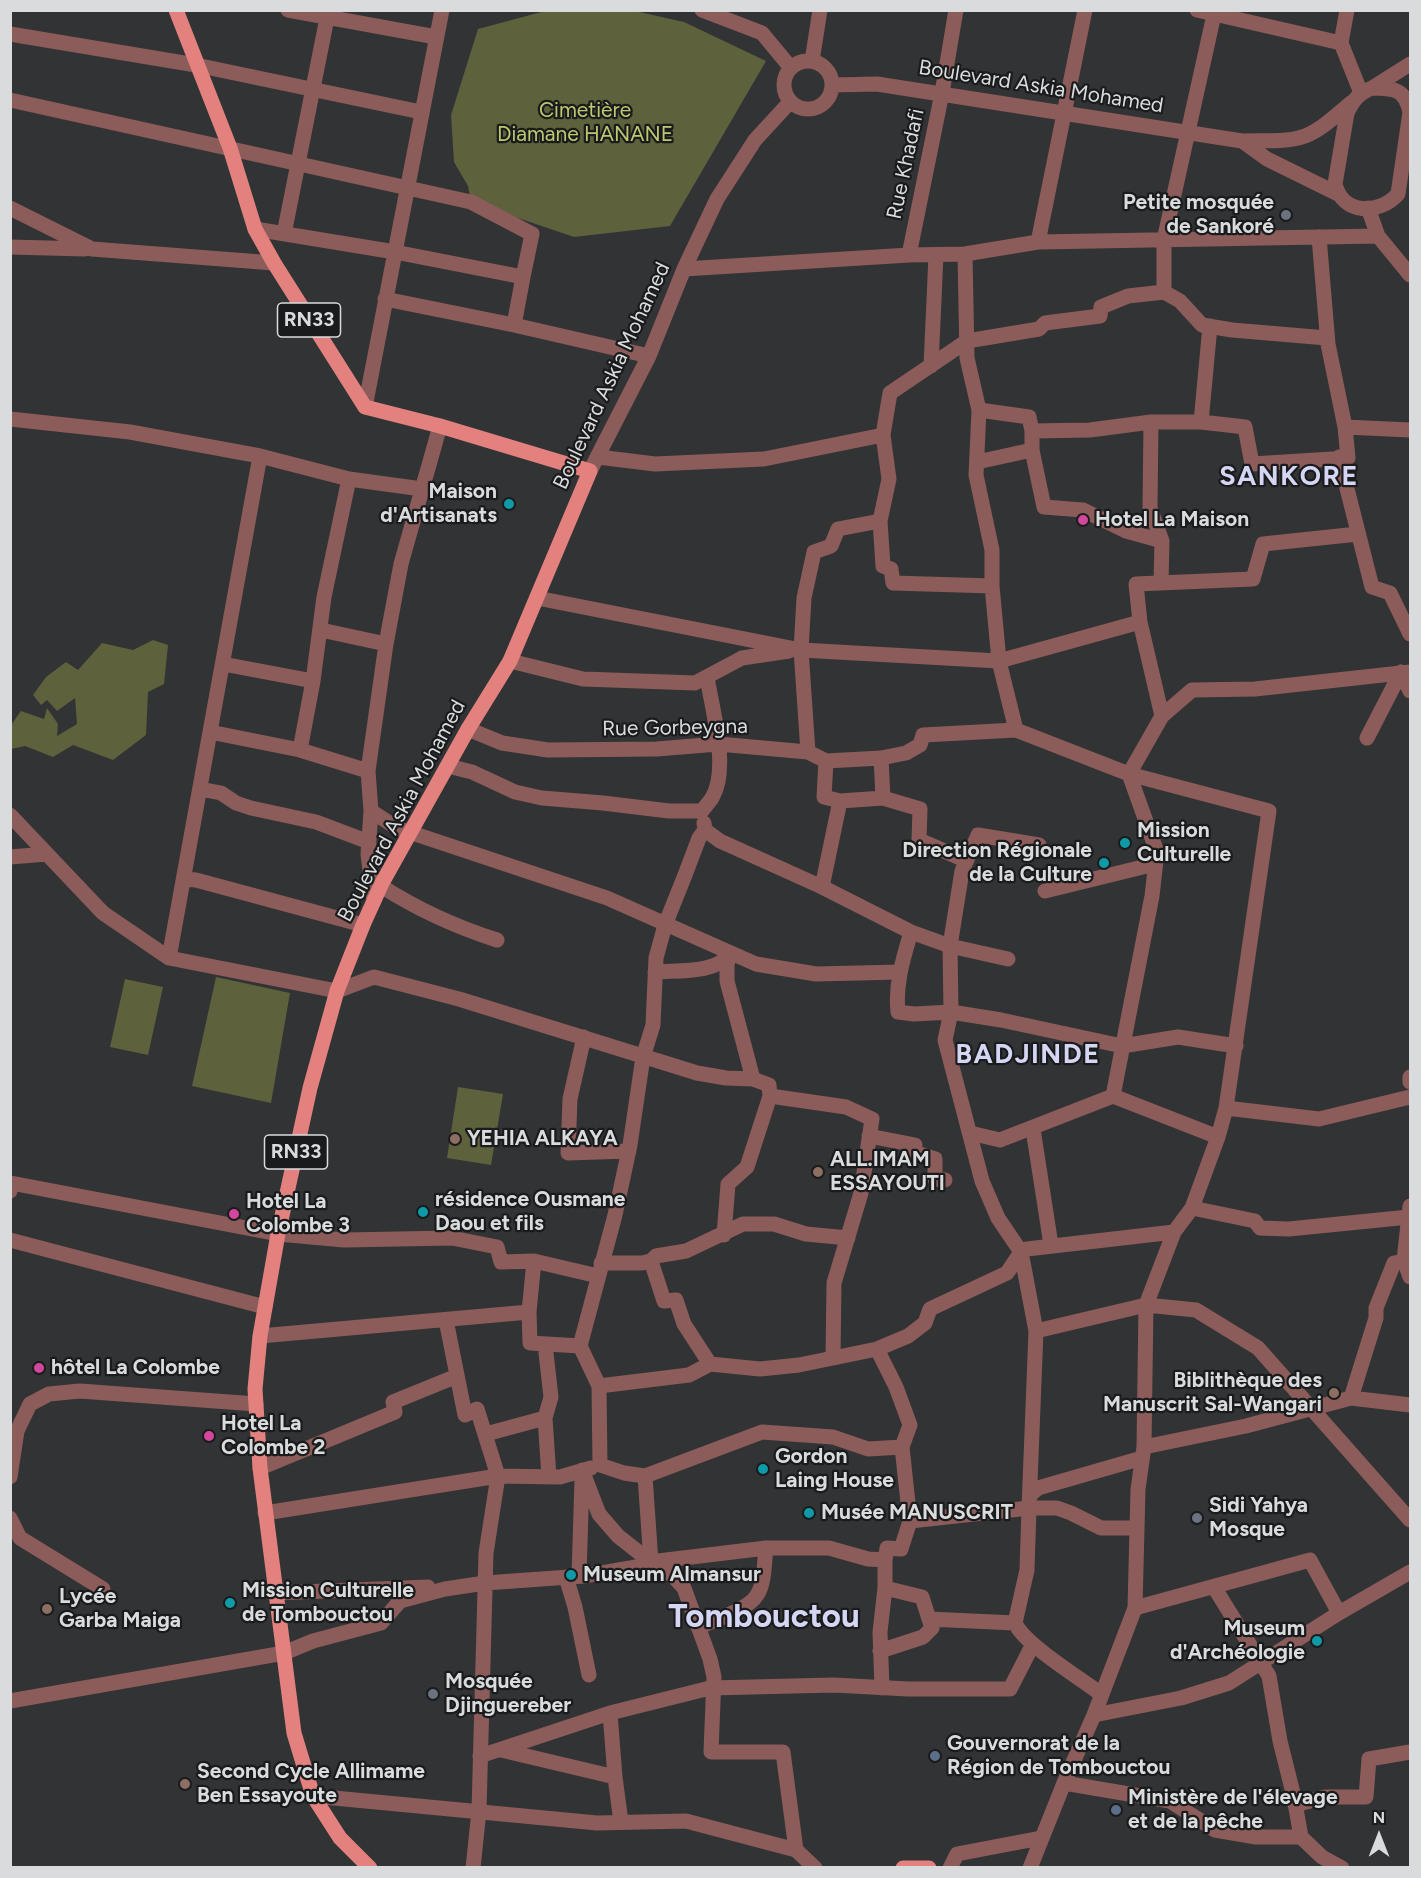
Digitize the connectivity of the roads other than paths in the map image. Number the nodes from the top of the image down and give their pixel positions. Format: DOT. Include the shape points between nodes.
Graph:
graph roads {
  1 [pos="176,10"];
  2 [pos="288,10"];
  3 [pos="442,10"];
  4 [pos="702,10"];
  5 [pos="820,10"];
  6 [pos="956,10"];
  7 [pos="1085,10"];
  8 [pos="1197,10"];
  9 [pos="1347,10"];
  10 [pos="1215,12"];
  11 [pos="327,18"];
  12 [pos="373,18"];
  13 [pos="10,34"];
  14 [pos="436,37"];
  15 [pos="1341,43"];
  16 [pos="812,61"];
  17 [pos="1410,64"];
  18 [pos="196,65"];
  19 [pos="791,68"];
  20 [pos="832,85"];
  21 [pos="313,89"];
  22 [pos="942,93"];
  23 [pos="1361,94"];
  24 [pos="10,100"];
  25 [pos="790,102"];
  26 [pos="422,112"];
  27 [pos="1065,112"];
  28 [pos="1188,131"];
  29 [pos="1242,141"];
  30 [pos="230,148"];
  31 [pos="298,164"];
  32 [pos="1407,172"];
  33 [pos="406,188"];
  34 [pos="1338,194"];
  35 [pos="1374,207"];
  36 [pos="10,208"];
  37 [pos="255,229"];
  38 [pos="284,234"];
  39 [pos="1378,236"];
  40 [pos="1319,237"];
  41 [pos="1164,240"];
  42 [pos="1038,242"];
  43 [pos="10,247"];
  44 [pos="92,249"];
  45 [pos="395,252"];
  46 [pos="965,254"];
  47 [pos="909,255"];
  48 [pos="936,255"];
  49 [pos="274,264"];
  50 [pos="684,269"];
  51 [pos="1410,275"];
  52 [pos="523,277"];
  53 [pos="1164,292"];
  54 [pos="385,299"];
  55 [pos="514,325"];
  56 [pos="1210,326"];
  57 [pos="1327,338"];
  58 [pos="967,341"];
  59 [pos="649,356"];
  60 [pos="931,366"];
  61 [pos="365,407"];
  62 [pos="979,410"];
  63 [pos="10,419"];
  64 [pos="1151,423"];
  65 [pos="1201,423"];
  66 [pos="440,426"];
  67 [pos="1345,428"];
  68 [pos="1410,430"];
  69 [pos="1032,431"];
  70 [pos="882,435"];
  71 [pos="1032,450"];
  72 [pos="260,456"];
  73 [pos="598,457"];
  74 [pos="1339,458"];
  75 [pos="977,462"];
  76 [pos="590,471"];
  77 [pos="349,478"];
  78 [pos="423,489"];
  79 [pos="880,521"];
  80 [pos="1358,534"];
  81 [pos="1162,541"];
  82 [pos="1161,583"];
  83 [pos="992,586"];
  84 [pos="537,598"];
  85 [pos="1140,622"];
  86 [pos="321,630"];
  87 [pos="1410,634"];
  88 [pos="386,644"];
  89 [pos="801,650"];
  90 [pos="510,661"];
  91 [pos="999,661"];
  92 [pos="223,664"];
  93 [pos="1406,672"];
  94 [pos="707,677"];
  95 [pos="314,681"];
  96 [pos="1410,691"];
  97 [pos="1162,716"];
  98 [pos="468,729"];
  99 [pos="1016,730"];
  100 [pos="210,732"];
  101 [pos="1367,738"];
  102 [pos="718,744"];
  103 [pos="300,750"];
  104 [pos="808,752"];
  105 [pos="881,758"];
  106 [pos="826,761"];
  107 [pos="448,766"];
  108 [pos="368,771"];
  109 [pos="1130,774"];
  110 [pos="200,789"];
  111 [pos="882,798"];
  112 [pos="840,801"];
  113 [pos="702,811"];
  114 [pos="371,812"];
  115 [pos="10,815"];
  116 [pos="705,830"];
  117 [pos="411,832"];
  118 [pos="369,842"];
  119 [pos="1039,845"];
  120 [pos="47,854"];
  121 [pos="10,857"];
  122 [pos="965,860"];
  123 [pos="1155,864"];
  124 [pos="184,879"];
  125 [pos="381,886"];
  126 [pos="822,887"];
  127 [pos="1045,891"];
  128 [pos="374,901"];
  129 [pos="363,925"];
  130 [pos="665,925"];
  131 [pos="911,932"];
  132 [pos="497,940"];
  133 [pos="950,946"];
  134 [pos="730,953"];
  135 [pos="169,958"];
  136 [pos="1008,959"];
  137 [pos="654,972"];
  138 [pos="900,972"];
  139 [pos="337,991"];
  140 [pos="951,1012"];
  141 [pos="584,1037"];
  142 [pos="1122,1046"];
  143 [pos="1236,1046"];
  144 [pos="643,1057"];
  145 [pos="1410,1077"];
  146 [pos="753,1079"];
  147 [pos="1410,1082"];
  148 [pos="770,1096"];
  149 [pos="1113,1096"];
  150 [pos="1410,1097"];
  151 [pos="1226,1108"];
  152 [pos="1033,1129"];
  153 [pos="970,1133"];
  154 [pos="869,1136"];
  155 [pos="1218,1137"];
  156 [pos="629,1150"];
  157 [pos="945,1180"];
  158 [pos="10,1191"];
  159 [pos="1192,1208"];
  160 [pos="1409,1211"];
  161 [pos="1174,1232"];
  162 [pos="278,1233"];
  163 [pos="724,1235"];
  164 [pos="848,1238"];
  165 [pos="10,1240"];
  166 [pos="1052,1245"];
  167 [pos="1021,1252"];
  168 [pos="1407,1260"];
  169 [pos="534,1261"];
  170 [pos="651,1261"];
  171 [pos="600,1269"];
  172 [pos="1410,1277"];
  173 [pos="1146,1305"];
  174 [pos="264,1307"];
  175 [pos="529,1312"];
  176 [pos="446,1320"];
  177 [pos="1036,1331"];
  178 [pos="260,1336"];
  179 [pos="545,1344"];
  180 [pos="580,1346"];
  181 [pos="877,1349"];
  182 [pos="833,1357"];
  183 [pos="710,1364"];
  184 [pos="457,1376"];
  185 [pos="599,1386"];
  186 [pos="1351,1398"];
  187 [pos="256,1404"];
  188 [pos="1410,1405"];
  189 [pos="1310,1408"];
  190 [pos="545,1418"];
  191 [pos="486,1434"];
  192 [pos="902,1448"];
  193 [pos="1143,1453"];
  194 [pos="600,1466"];
  195 [pos="260,1468"];
  196 [pos="582,1470"];
  197 [pos="498,1476"];
  198 [pos="645,1476"];
  199 [pos="10,1477"];
  200 [pos="549,1477"];
  201 [pos="1029,1501"];
  202 [pos="265,1513"];
  203 [pos="10,1518"];
  204 [pos="1410,1520"];
  205 [pos="910,1521"];
  206 [pos="1137,1528"];
  207 [pos="766,1548"];
  208 [pos="885,1560"];
  209 [pos="651,1562"];
  210 [pos="1410,1572"];
  211 [pos="573,1577"];
  212 [pos="485,1582"];
  213 [pos="469,1585"];
  214 [pos="1214,1587"];
  215 [pos="885,1588"];
  216 [pos="103,1589"];
  217 [pos="276,1593"];
  218 [pos="1135,1608"];
  219 [pos="1339,1613"];
  220 [pos="929,1619"];
  221 [pos="1015,1623"];
  222 [pos="698,1627"];
  223 [pos="1033,1644"];
  224 [pos="880,1651"];
  225 [pos="284,1653"];
  226 [pos="1260,1662"];
  227 [pos="589,1675"];
  228 [pos="714,1688"];
  229 [pos="882,1688"];
  230 [pos="1101,1694"];
  231 [pos="10,1701"];
  232 [pos="610,1713"];
  233 [pos="1094,1715"];
  234 [pos="500,1750"];
  235 [pos="1410,1751"];
  236 [pos="480,1756"];
  237 [pos="615,1777"];
  238 [pos="1064,1783"];
  239 [pos="313,1797"];
  240 [pos="1296,1804"];
  241 [pos="479,1811"];
  242 [pos="621,1822"];
  243 [pos="1300,1837"];
  244 [pos="1041,1838"];
  245 [pos="796,1850"];
  246 [pos="370,1868"];
  247 [pos="473,1868"];
  248 [pos="815,1868"];
  249 [pos="903,1868"];
  250 [pos="929,1868"];
  251 [pos="950,1868"];
  252 [pos="1030,1868"];
  253 [pos="1342,1868"];
  1 -- 18 [label="main road, RN33"];
  2 -- 11 [label="street"];
  3 -- 14 [label="street"];
  4 -- 19 [label="street" via="762,33"];
  5 -- 16 [label="street"];
  6 -- 22 [label="street, Rue Khadafi"];
  7 -- 27 [label="street"];
  8 -- 10 [label="street"];
  9 -- 15 [label="street"];
  10 -- 15 [label="street"];
  10 -- 28 [label="street"];
  11 -- 12 [label="street"];
  11 -- 21 [label="street"];
  12 -- 14 [label="street"];
  13 -- 18 [label="street"];
  14 -- 26 [label="street"];
  15 -- 23 [label="street"];
  16 -- 19 [label="street"];
  16 -- 20 [label="street" via="826,70"];
  17 -- 23 [label="street"];
  18 -- 21 [label="street"];
  18 -- 30 [label="main road, RN33"];
  19 -- 25 [label="street" via="783,85"];
  20 -- 22 [label="street, Boulevard Askia Mohamed" via="877,84"];
  20 -- 25 [label="street" via="825,102 816,107 807,109"];
  21 -- 26 [label="street"];
  21 -- 31 [label="street"];
  22 -- 27 [label="street, Boulevard Askia Mohamed"];
  22 -- 47 [label="street, Rue Khadafi"];
  23 -- 29 [label="street" via="1327,123 1304,136"];
  23 -- 32 [label="street" via="1386,88 1399,91 1407,99"];
  23 -- 34 [label="street" via="1347,112 1335,184"];
  24 -- 30 [label="street"];
  25 -- 50 [label="street, Boulevard Askia Mohamed" via="755,140 717,199"];
  26 -- 33 [label="street"];
  27 -- 28 [label="street, Boulevard Askia Mohamed"];
  27 -- 42 [label="street"];
  28 -- 29 [label="street, Boulevard Askia Mohamed"];
  28 -- 41 [label="street"];
  29 -- 34 [label="street" via="1267,159"];
  30 -- 31 [label="street"];
  30 -- 37 [label="main road, RN33"];
  31 -- 33 [label="street"];
  31 -- 38 [label="street"];
  32 -- 35 [label="street" via="1398,194"];
  33 -- 45 [label="street"];
  33 -- 52 [label="street" via="471,202 532,234"];
  34 -- 35 [label="street" via="1345,203"];
  35 -- 39 [label="street"];
  36 -- 44 [label="street"];
  37 -- 38 [label="street"];
  37 -- 49 [label="main road, RN33"];
  38 -- 45 [label="street"];
  39 -- 40 [label="street"];
  39 -- 51 [label="street"];
  40 -- 41 [label="street"];
  40 -- 57 [label="street"];
  41 -- 42 [label="street"];
  41 -- 53 [label="street"];
  42 -- 46 [label="street"];
  43 -- 44 [label="street"];
  44 -- 49 [label="street"];
  45 -- 52 [label="street"];
  45 -- 54 [label="street"];
  46 -- 48 [label="street"];
  46 -- 58 [label="street"];
  47 -- 48 [label="street"];
  47 -- 50 [label="street"];
  48 -- 60 [label="street"];
  49 -- 61 [label="main road, RN33"];
  50 -- 59 [label="street, Boulevard Askia Mohamed"];
  52 -- 55 [label="street"];
  53 -- 56 [label="street" via="1180,301 1202,325"];
  53 -- 58 [label="street" via="1128,296 1101,307 1100,316 1045,323 1039,329"];
  54 -- 55 [label="street"];
  54 -- 61 [label="street"];
  55 -- 59 [label="street"];
  56 -- 57 [label="street"];
  56 -- 65 [label="street"];
  57 -- 67 [label="street"];
  58 -- 60 [label="street"];
  58 -- 62 [label="street"];
  59 -- 73 [label="street, Boulevard Askia Mohamed"];
  60 -- 70 [label="street" via="890,393"];
  61 -- 66 [label="main road"];
  62 -- 69 [label="street" via="1029,417"];
  62 -- 75 [label="street"];
  63 -- 72 [label="street" via="130,432"];
  64 -- 65 [label="street"];
  64 -- 69 [label="street"];
  64 -- 81 [label="street" via="1150,508"];
  65 -- 74 [label="street" via="1245,428 1252,464"];
  66 -- 76 [label="main road"];
  66 -- 78 [label="street"];
  67 -- 68 [label="street"];
  67 -- 74 [label="street" via="1348,458"];
  69 -- 71 [label="street"];
  70 -- 73 [label="street" via="764,459 655,464"];
  70 -- 79 [label="street" via="889,479"];
  71 -- 75 [label="street"];
  71 -- 81 [label="street" via="1044,507 1083,510 1126,531"];
  72 -- 77 [label="street"];
  72 -- 92 [label="street"];
  73 -- 76 [label="street, Boulevard Askia Mohamed"];
  74 -- 80 [label="street"];
  75 -- 83 [label="street" via="976,475 992,550"];
  76 -- 84 [label="main road, Boulevard Askia Mohamed / RN33"];
  77 -- 78 [label="street"];
  77 -- 86 [label="street" via="324,597"];
  78 -- 88 [label="street" via="401,564"];
  79 -- 83 [label="street" via="882,566 891,569 893,583"];
  79 -- 89 [label="street" via="838,529 831,546 814,552 804,598"];
  80 -- 82 [label="street" via="1263,544 1253,579"];
  80 -- 87 [label="street" via="1372,587 1390,593"];
  81 -- 82 [label="street"];
  82 -- 85 [label="street" via="1136,584"];
  83 -- 91 [label="street"];
  84 -- 89 [label="street"];
  84 -- 90 [label="main road, Boulevard Askia Mohamed / RN33"];
  85 -- 91 [label="street"];
  85 -- 97 [label="street"];
  86 -- 88 [label="street"];
  86 -- 95 [label="street"];
  88 -- 108 [label="street"];
  89 -- 91 [label="street"];
  89 -- 94 [label="street" via="742,658"];
  89 -- 104 [label="street"];
  90 -- 94 [label="street" via="583,679 695,683"];
  90 -- 98 [label="main road, Boulevard Askia Mohamed / RN33"];
  91 -- 99 [label="street"];
  92 -- 95 [label="street"];
  92 -- 100 [label="street"];
  93 -- 96 [label="street"];
  93 -- 97 [label="street" via="1255,689 1191,690"];
  93 -- 101 [label="street"];
  94 -- 102 [label="street"];
  95 -- 103 [label="street"];
  97 -- 109 [label="street"];
  98 -- 102 [label="street, Rue Gorbeygna" via="502,743 548,750"];
  98 -- 107 [label="main road, Boulevard Askia Mohamed / RN33"];
  99 -- 105 [label="street, Rue Gorbeygna" via="923,735 920,745 906,753"];
  99 -- 109 [label="street"];
  100 -- 103 [label="street"];
  100 -- 110 [label="street"];
  102 -- 104 [label="street, Rue Gorbeygna"];
  102 -- 113 [label="street" via="718,783"];
  103 -- 108 [label="street"];
  104 -- 106 [label="street, Rue Gorbeygna"];
  105 -- 106 [label="street, Rue Gorbeygna"];
  105 -- 111 [label="street"];
  106 -- 112 [label="street" via="824,796"];
  107 -- 113 [label="street" via="472,772 515,792 542,798 669,812"];
  107 -- 117 [label="main road, Boulevard Askia Mohamed / RN33"];
  108 -- 114 [label="street"];
  109 -- 123 [label="street" via="1157,852"];
  109 -- 143 [label="street" via="1269,811"];
  110 -- 118 [label="street" via="251,808 316,822"];
  110 -- 124 [label="street"];
  111 -- 112 [label="street"];
  111 -- 122 [label="street" via="920,809 919,840"];
  112 -- 126 [label="street"];
  113 -- 116 [label="street"];
  114 -- 117 [label="street"];
  114 -- 118 [label="street"];
  115 -- 120 [label="street"];
  116 -- 126 [label="street" via="720,842"];
  116 -- 130 [label="street"];
  117 -- 125 [label="main road, Boulevard Askia Mohamed / RN33"];
  117 -- 130 [label="street" via="608,898"];
  118 -- 128 [label="street"];
  119 -- 122 [label="street" via="978,835"];
  120 -- 121 [label="street"];
  120 -- 135 [label="street" via="103,913"];
  122 -- 133 [label="street"];
  123 -- 127 [label="street"];
  123 -- 142 [label="street"];
  124 -- 129 [label="street"];
  124 -- 135 [label="street"];
  125 -- 128 [label="main road, Boulevard Askia Mohamed / RN33"];
  125 -- 132 [label="street" via="424,911"];
  126 -- 131 [label="street"];
  128 -- 129 [label="main road, Boulevard Askia Mohamed / RN33"];
  129 -- 139 [label="main road, Boulevard Askia Mohamed / RN33"];
  130 -- 134 [label="street"];
  130 -- 137 [label="street"];
  131 -- 133 [label="street"];
  131 -- 138 [label="street"];
  133 -- 136 [label="street"];
  133 -- 140 [label="street"];
  134 -- 137 [label="street" via="723,962 708,967"];
  134 -- 138 [label="street" via="756,964 816,974"];
  134 -- 146 [label="street" via="727,981"];
  135 -- 139 [label="street"];
  137 -- 144 [label="street" via="653,1025"];
  138 -- 140 [label="street" via="898,1012"];
  139 -- 141 [label="street" via="374,977"];
  139 -- 162 [label="main road, Boulevard Askia Mohamed / RN33" via="310,1088"];
  140 -- 142 [label="street"];
  140 -- 153 [label="street" via="945,1040"];
  141 -- 144 [label="street"];
  141 -- 156 [label="street" via="570,1099 568,1153"];
  142 -- 143 [label="street" via="1178,1037"];
  142 -- 149 [label="street"];
  143 -- 151 [label="street"];
  144 -- 146 [label="street" via="697,1073"];
  144 -- 156 [label="street"];
  145 -- 147 [label="street"];
  146 -- 148 [label="street" via="769,1085"];
  148 -- 154 [label="street" via="846,1107 872,1119"];
  148 -- 163 [label="street" via="747,1167 728,1184"];
  149 -- 152 [label="street"];
  149 -- 155 [label="street"];
  150 -- 151 [label="street" via="1319,1119"];
  151 -- 155 [label="street"];
  152 -- 153 [label="street" via="1000,1140"];
  152 -- 166 [label="street"];
  153 -- 167 [label="street" via="982,1181 998,1218"];
  154 -- 157 [label="street" via="915,1145 913,1152 935,1159 935,1179"];
  154 -- 164 [label="street" via="861,1193"];
  155 -- 159 [label="street"];
  156 -- 171 [label="street"];
  158 -- 162 [label="street" via="11,1183"];
  159 -- 160 [label="street" via="1255,1221 1260,1228 1289,1228"];
  159 -- 161 [label="street"];
  160 -- 168 [label="street"];
  161 -- 166 [label="street"];
  161 -- 173 [label="street"];
  162 -- 169 [label="street" via="344,1240 452,1238 497,1247 501,1262"];
  162 -- 174 [label="main road, Boulevard Askia Mohamed / RN33"];
  163 -- 164 [label="street" via="743,1224 774,1224 806,1234"];
  163 -- 170 [label="street" via="686,1251 656,1256"];
  164 -- 182 [label="street" via="834,1283"];
  165 -- 174 [label="street"];
  166 -- 167 [label="street"];
  167 -- 177 [label="street"];
  167 -- 181 [label="street" via="1007,1274 930,1309 925,1323 908,1336"];
  168 -- 172 [label="street"];
  168 -- 186 [label="street" via="1394,1263"];
  169 -- 171 [label="street"];
  169 -- 175 [label="street"];
  170 -- 171 [label="street"];
  170 -- 183 [label="street" via="664,1302 676,1300 684,1324"];
  171 -- 180 [label="street"];
  173 -- 177 [label="street"];
  173 -- 189 [label="street" via="1196,1310 1258,1348"];
  173 -- 193 [label="street"];
  174 -- 178 [label="main road, Boulevard Askia Mohamed / RN33"];
  175 -- 176 [label="street"];
  175 -- 179 [label="street" via="530,1343"];
  176 -- 178 [label="street"];
  176 -- 184 [label="street"];
  177 -- 201 [label="street"];
  178 -- 187 [label="main road, Boulevard Askia Mohamed / RN33"];
  179 -- 180 [label="street"];
  179 -- 190 [label="street" via="551,1397"];
  180 -- 185 [label="street"];
  181 -- 182 [label="street"];
  181 -- 192 [label="street" via="910,1425"];
  182 -- 183 [label="street" via="760,1370"];
  183 -- 185 [label="street" via="689,1375"];
  184 -- 191 [label="street" via="465,1415 477,1409"];
  184 -- 195 [label="street" via="393,1402 395,1412"];
  185 -- 194 [label="street"];
  186 -- 188 [label="street"];
  186 -- 189 [label="street"];
  187 -- 195 [label="main road, Boulevard Askia Mohamed / RN33"];
  187 -- 199 [label="street" via="80,1391 49,1394 30,1404 17,1431"];
  189 -- 193 [label="street"];
  189 -- 204 [label="street"];
  190 -- 191 [label="street"];
  190 -- 200 [label="street"];
  191 -- 197 [label="street"];
  192 -- 198 [label="street" via="868,1449 833,1437 762,1432"];
  192 -- 205 [label="street"];
  193 -- 201 [label="street" via="1038,1488"];
  193 -- 206 [label="street"];
  194 -- 196 [label="street"];
  194 -- 198 [label="street"];
  195 -- 202 [label="main road, Boulevard Askia Mohamed / RN33"];
  196 -- 200 [label="street"];
  196 -- 209 [label="street" via="599,1514 618,1536"];
  196 -- 211 [label="street"];
  197 -- 200 [label="street"];
  197 -- 202 [label="street"];
  197 -- 212 [label="street"];
  198 -- 209 [label="street"];
  201 -- 205 [label="street"];
  201 -- 206 [label="street" via="1071,1513 1101,1528"];
  201 -- 221 [label="street" via="1027,1570"];
  202 -- 217 [label="main road, Boulevard Askia Mohamed / RN33"];
  203 -- 216 [label="street" via="20,1538"];
  205 -- 208 [label="street" via="902,1549 887,1548"];
  206 -- 218 [label="street"];
  207 -- 208 [label="street" via="829,1548"];
  207 -- 209 [label="street"];
  207 -- 222 [label="street" via="757,1596"];
  208 -- 215 [label="street"];
  209 -- 211 [label="street"];
  209 -- 222 [label="street" via="684,1588"];
  210 -- 219 [label="street"];
  211 -- 212 [label="street"];
  211 -- 227 [label="street"];
  212 -- 213 [label="street"];
  212 -- 236 [label="street"];
  213 -- 217 [label="street"];
  213 -- 225 [label="street" via="400,1601 381,1623"];
  214 -- 218 [label="street"];
  214 -- 219 [label="street" via="1310,1560"];
  214 -- 226 [label="street"];
  215 -- 220 [label="street" via="922,1597"];
  215 -- 224 [label="street"];
  217 -- 225 [label="main road, Boulevard Askia Mohamed / RN33"];
  218 -- 230 [label="street"];
  219 -- 226 [label="street"];
  220 -- 221 [label="street"];
  220 -- 224 [label="street" via="932,1628 923,1637"];
  221 -- 223 [label="street"];
  222 -- 228 [label="street" via="710,1659"];
  223 -- 229 [label="street" via="1010,1689"];
  223 -- 230 [label="street"];
  224 -- 229 [label="street"];
  225 -- 231 [label="street"];
  225 -- 239 [label="main road, Boulevard Askia Mohamed / RN33" via="294,1733"];
  226 -- 233 [label="street" via="1229,1683 1181,1698"];
  226 -- 240 [label="street" via="1269,1676"];
  228 -- 229 [label="street"];
  228 -- 232 [label="street"];
  228 -- 245 [label="street" via="711,1752 783,1752"];
  230 -- 233 [label="street"];
  232 -- 234 [label="street"];
  232 -- 237 [label="street"];
  233 -- 238 [label="street"];
  234 -- 236 [label="street"];
  234 -- 237 [label="street"];
  235 -- 240 [label="street" via="1369,1759 1366,1797 1325,1797"];
  236 -- 241 [label="street"];
  237 -- 242 [label="street"];
  238 -- 243 [label="street" via="1170,1801 1215,1830 1256,1837"];
  238 -- 244 [label="street"];
  239 -- 241 [label="street"];
  239 -- 246 [label="main road, Boulevard Askia Mohamed / RN33" via="340,1838"];
  240 -- 243 [label="street"];
  241 -- 242 [label="street"];
  241 -- 247 [label="street"];
  242 -- 245 [label="street" via="686,1821"];
  243 -- 253 [label="street"];
  244 -- 251 [label="street" via="957,1854"];
  244 -- 252 [label="street"];
  245 -- 248 [label="street"];
  249 -- 250 [label="main road"];
}
